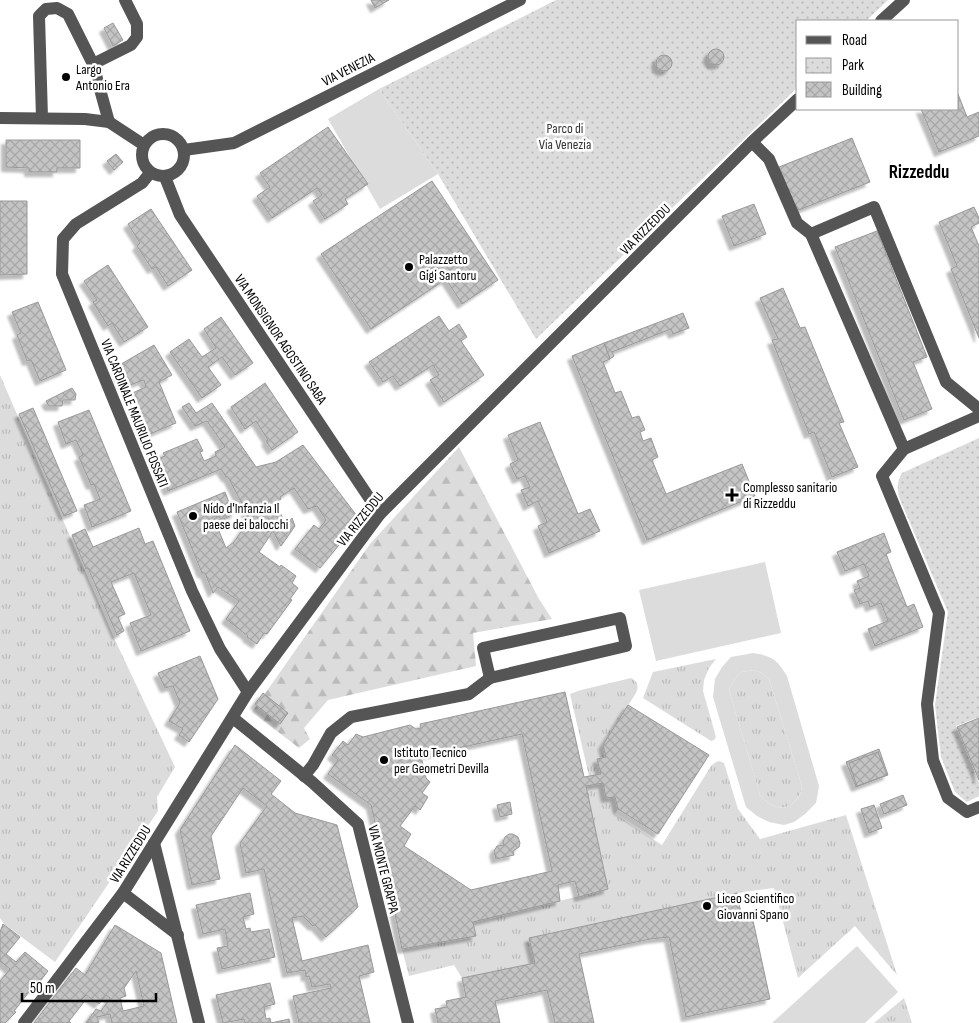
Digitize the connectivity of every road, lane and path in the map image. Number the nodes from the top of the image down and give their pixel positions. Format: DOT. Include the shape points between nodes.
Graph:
graph roads {
  1 [pos="125,0"];
  2 [pos="520,0"];
  3 [pos="904,0"];
  4 [pos="882,20"];
  5 [pos="93,64"];
  6 [pos="796,101"];
  7 [pos="0,118"];
  8 [pos="42,118"];
  9 [pos="109,122"];
  10 [pos="752,142"];
  11 [pos="144,145"];
  12 [pos="184,150"];
  13 [pos="150,172"];
  14 [pos="164,177"];
  15 [pos="811,234"];
  16 [pos="979,409"];
  17 [pos="979,416"];
  18 [pos="904,449"];
  19 [pos="380,514"];
  20 [pos="490,678"];
  21 [pos="248,692"];
  22 [pos="233,718"];
  23 [pos="304,776"];
  24 [pos="979,807"];
  25 [pos="154,843"];
  26 [pos="123,893"];
  27 [pos="178,936"];
  28 [pos="24,1023"];
  29 [pos="199,1023"];
  30 [pos="408,1023"];
  1 -- 5 [label="street" via="137,24 137,37 131,45"];
  2 -- 12 [label="street, VIA VENEZIA" via="234,143"];
  3 -- 4 [label="street"];
  5 -- 8 [label="street" via="68,14 57,8 46,10 39,16"];
  5 -- 9 [label="street"];
  6 -- 10 [label="street, VIA RIZZEDDU"];
  7 -- 8 [label="street"];
  8 -- 9 [label="street"];
  9 -- 11 [label="street"];
  10 -- 15 [label="street" via="769,159 797,223"];
  10 -- 19 [label="street, VIA RIZZEDDU"];
  11 -- 12 [label="street" via="154,135 169,134 181,143"];
  11 -- 13 [label="street" via="142,160"];
  12 -- 14 [label="street" via="183,165 172,175"];
  13 -- 14 [label="street"];
  13 -- 21 [label="street, VIA CARDINALE MAURILIO FOSSATI" via="142,183 76,224 63,239 62,274 192,591 220,649"];
  14 -- 19 [label="street, VIA MONSIGNOR AGOSTINO SABA" via="180,214"];
  15 -- 16 [label="street" via="874,207 946,382"];
  15 -- 18 [label="street"];
  17 -- 18 [label="street"];
  18 -- 24 [label="street" via="882,476 939,613 927,704 933,760 948,798 967,812"];
  19 -- 21 [label="street, VIA RIZZEDDU"];
  20 -- 20 [label="street" via="626,646 620,618 484,648"];
  20 -- 23 [label="street" via="469,694 351,717 331,733"];
  21 -- 22 [label="street, VIA RIZZEDDU"];
  22 -- 23 [label="street, VIA MONTE GRAPPA"];
  22 -- 25 [label="street, VIA RIZZEDDU"];
  23 -- 30 [label="street, VIA MONTE GRAPPA" via="358,824"];
  25 -- 26 [label="street, VIA RIZZEDDU"];
  25 -- 27 [label="street"];
  26 -- 27 [label="street"];
  26 -- 28 [label="street, VIA RIZZEDDU"];
  27 -- 29 [label="street"];
}
